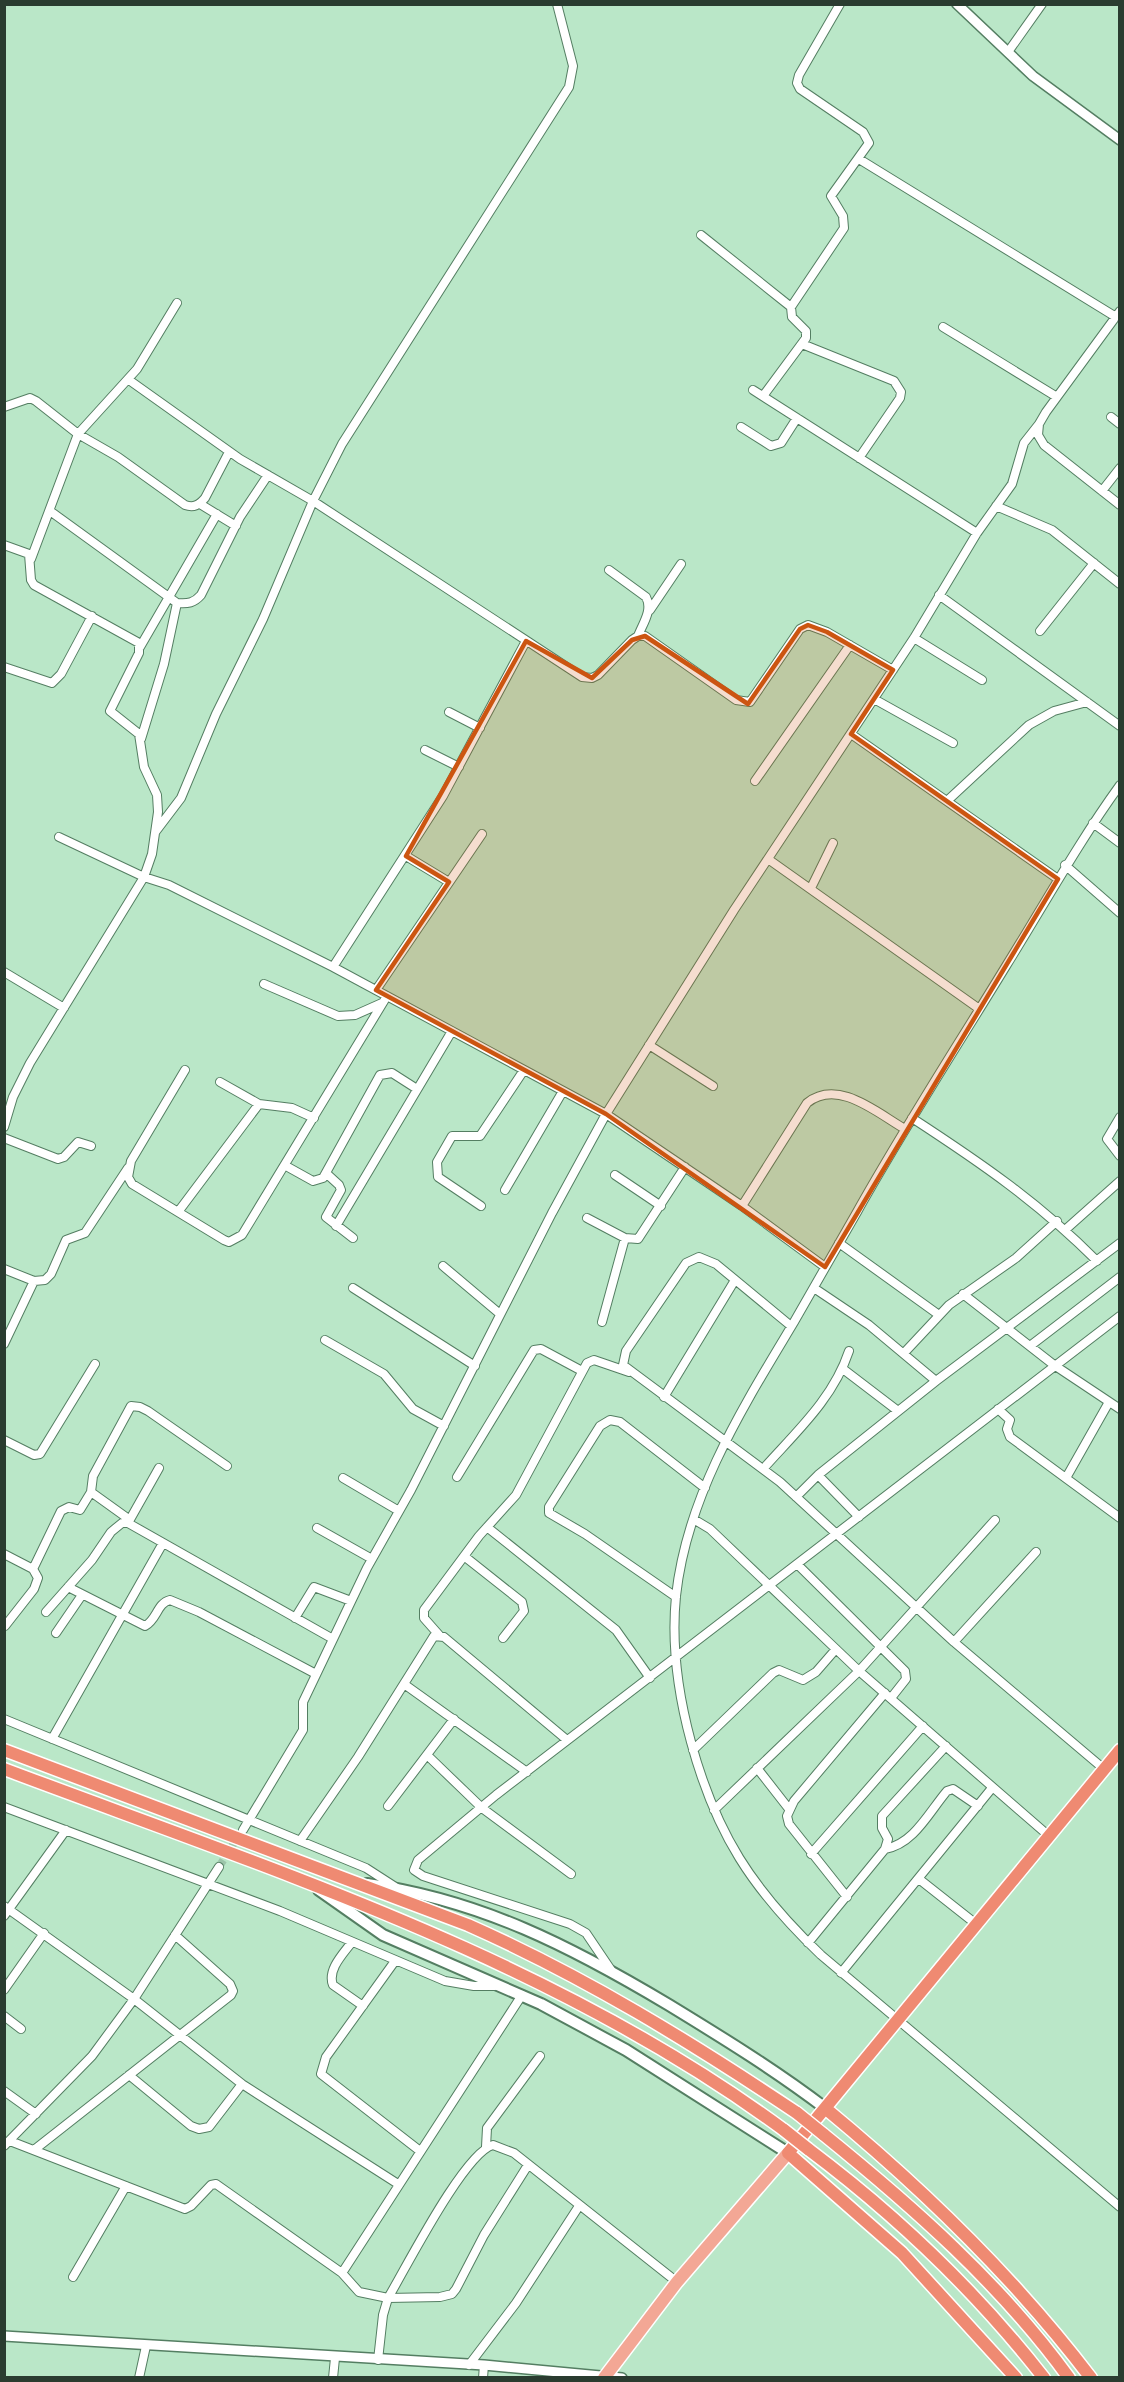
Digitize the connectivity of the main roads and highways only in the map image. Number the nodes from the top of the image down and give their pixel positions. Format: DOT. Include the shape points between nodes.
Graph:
graph roads {
  1 [pos="4,1750"];
  2 [pos="1119,1750"];
  3 [pos="4,1769"];
  4 [pos="355,1882"];
  5 [pos="311,1885"];
  6 [pos="825,2108"];
  7 [pos="788,2154"];
  8 [pos="605,2376"];
  9 [pos="1016,2378"];
  10 [pos="1044,2378"];
  11 [pos="1069,2378"];
  12 [pos="1091,2378"];
  1 -- 4 [label="highway"];
  2 -- 6 [label="highway"];
  3 -- 5 [label="highway"];
  4 -- 6 [label="main road" via="459,1902 509,1920 612,1971 756,2057"];
  4 -- 11 [label="highway, bridge" via="468,1925 581,1979 708,2053 796,2113 934,2228 999,2295"];
  5 -- 7 [label="main road" via="383,1935 522,1995 626,2050"];
  5 -- 10 [label="highway, bridge" via="563,1993 732,2093 856,2185 918,2239 980,2302"];
  6 -- 7 [label="highway"];
  6 -- 12 [label="highway" via="929,2199 1014,2286"];
  7 -- 8 [label="main road" via="677,2282"];
  7 -- 9 [label="highway" via="902,2253"];
}
